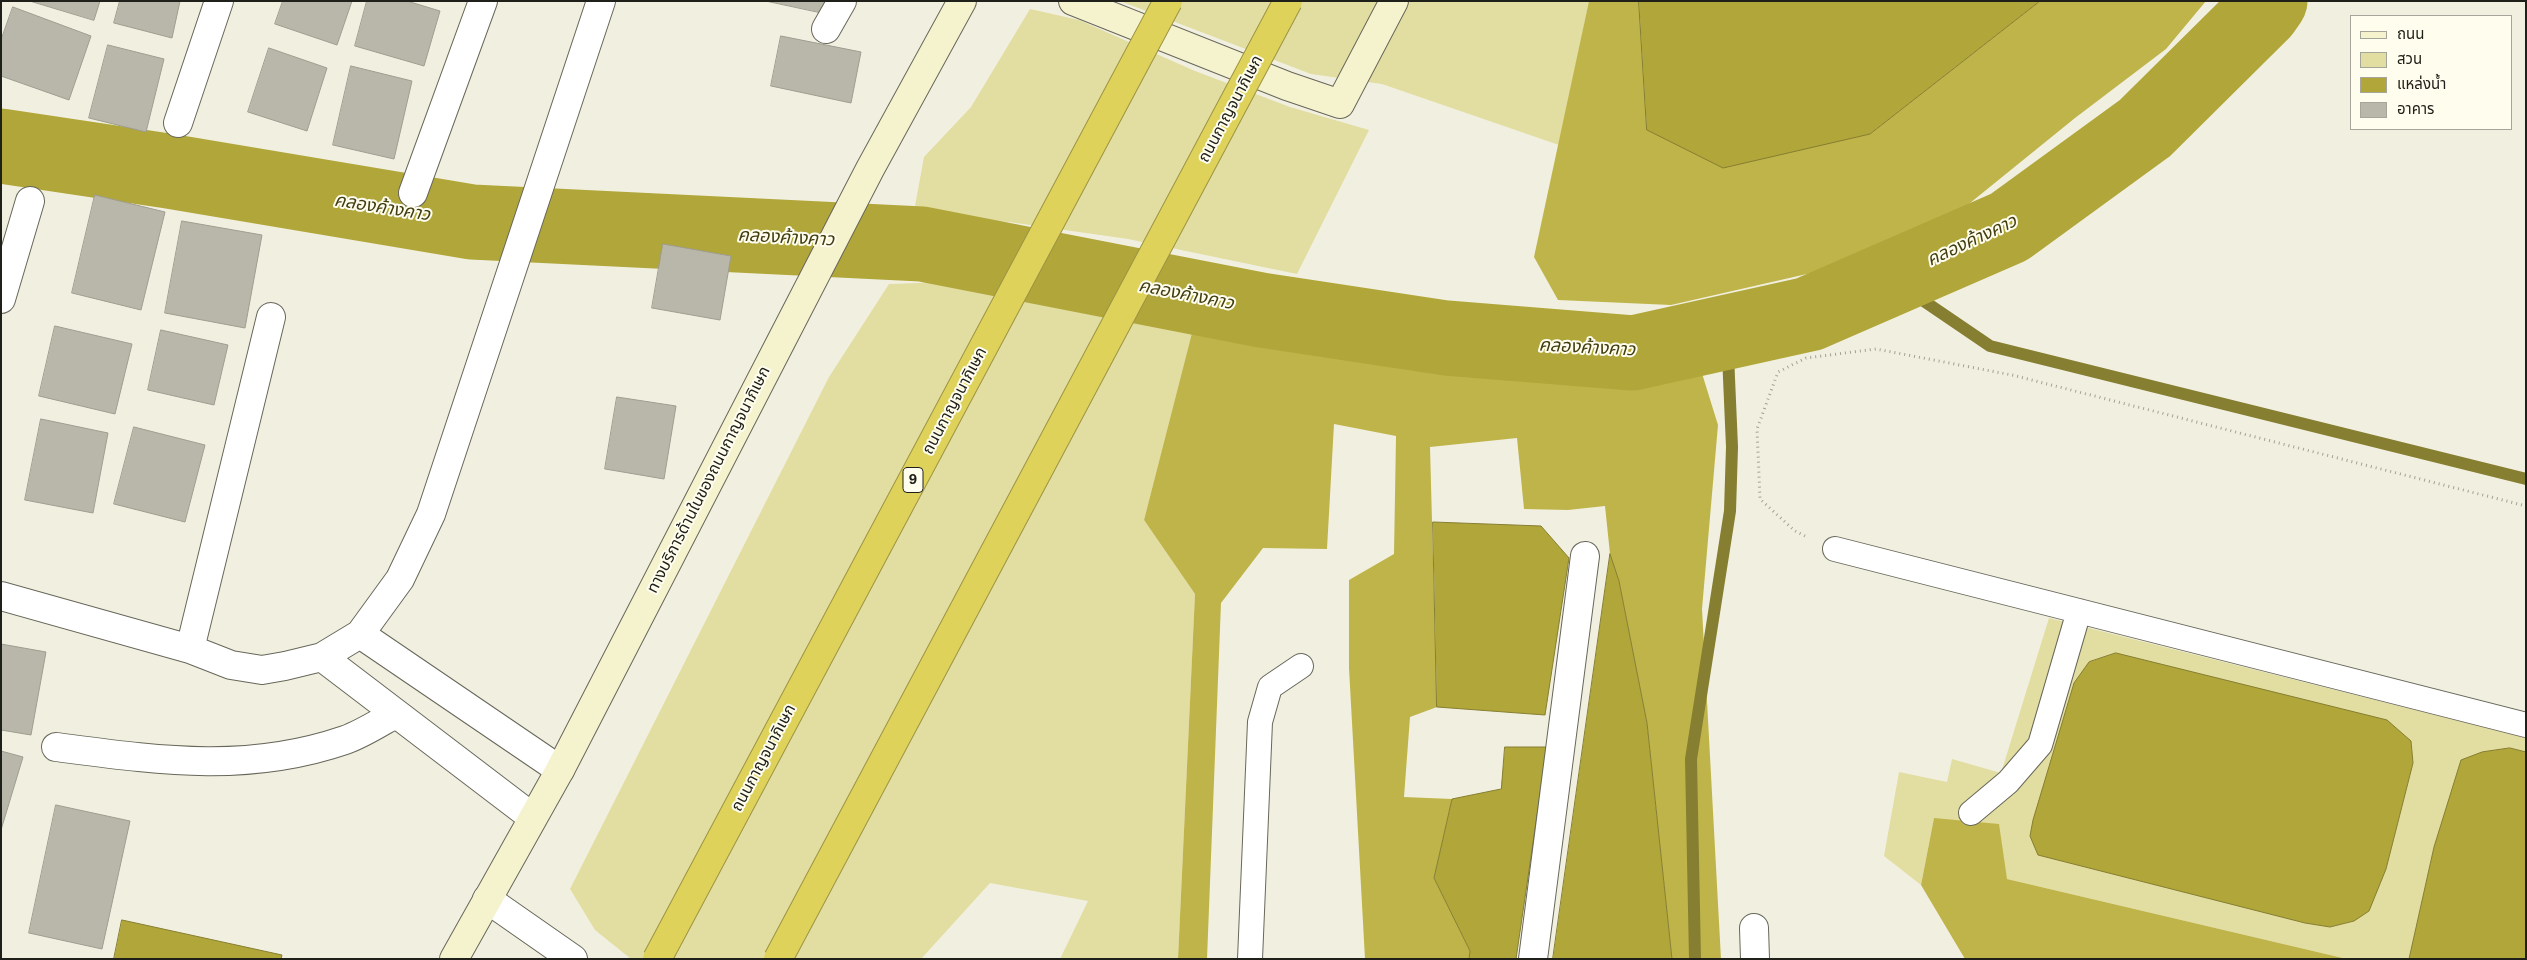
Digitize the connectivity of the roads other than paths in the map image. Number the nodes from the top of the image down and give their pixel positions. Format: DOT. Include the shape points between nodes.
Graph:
graph roads {
  1 [pos="219,1"];
  2 [pos="482,1"];
  3 [pos="842,1"];
  4 [pos="962,1"];
  5 [pos="1072,1"];
  6 [pos="1168,1"];
  7 [pos="1288,1"];
  8 [pos="1394,1"];
  9 [pos="600,5"];
  10 [pos="826,29"];
  11 [pos="178,123"];
  12 [pos="412,193"];
  13 [pos="30,201"];
  14 [pos="1,299"];
  15 [pos="271,317"];
  16 [pos="1835,549"];
  17 [pos="1586,556"];
  18 [pos="1,596"];
  19 [pos="2079,611"];
  20 [pos="360,634"];
  21 [pos="190,649"];
  22 [pos="322,657"];
  23 [pos="1301,666"];
  24 [pos="396,714"];
  25 [pos="2526,725"];
  26 [pos="56,747"];
  27 [pos="560,770"];
  28 [pos="1971,813"];
  29 [pos="532,817"];
  30 [pos="487,899"];
  31 [pos="1754,928"];
  32 [pos="454,959"];
  33 [pos="573,959"];
  34 [pos="657,959"];
  35 [pos="778,959"];
  36 [pos="1250,959"];
  37 [pos="1533,959"];
  38 [pos="1755,959"];
  1 -- 11 [label="street"];
  2 -- 12 [label="street"];
  3 -- 10 [label="street"];
  4 -- 27 [label="main road, ทางบริการด้านในของถนนกาญจนาภิเษก" via="870,169"];
  5 -- 8 [label="main road" via="1340,104"];
  6 -- 34 [label="highway, ถนนกาญจนาภิเษก / 9, bridge"];
  7 -- 35 [label="highway, ถนนกาญจนาภิเษก, bridge"];
  9 -- 20 [label="street" via="431,514 400,579"];
  13 -- 14 [label="street"];
  15 -- 21 [label="street"];
  16 -- 19 [label="lane"];
  17 -- 37 [label="street"];
  18 -- 21 [label="street"];
  19 -- 25 [label="lane"];
  19 -- 28 [label="lane" via="2040,745 2008,782"];
  20 -- 22 [label="street"];
  20 -- 27 [label="street"];
  21 -- 22 [label="street" via="231,665 262,670"];
  22 -- 24 [label="street"];
  23 -- 36 [label="lane" via="1270,687 1260,722"];
  24 -- 26 [label="street" via="346,740 301,752 220,763 163,761"];
  24 -- 29 [label="street"];
  27 -- 29 [label="main road, ทางบริการด้านในของถนนกาญจนาภิเษก"];
  29 -- 30 [label="main road, ทางบริการด้านในของถนนกาญจนาภิเษก"];
  30 -- 32 [label="main road, ทางบริการด้านในของถนนกาญจนาภิเษก"];
  30 -- 33 [label="street"];
  31 -- 38 [label="street"];
}
